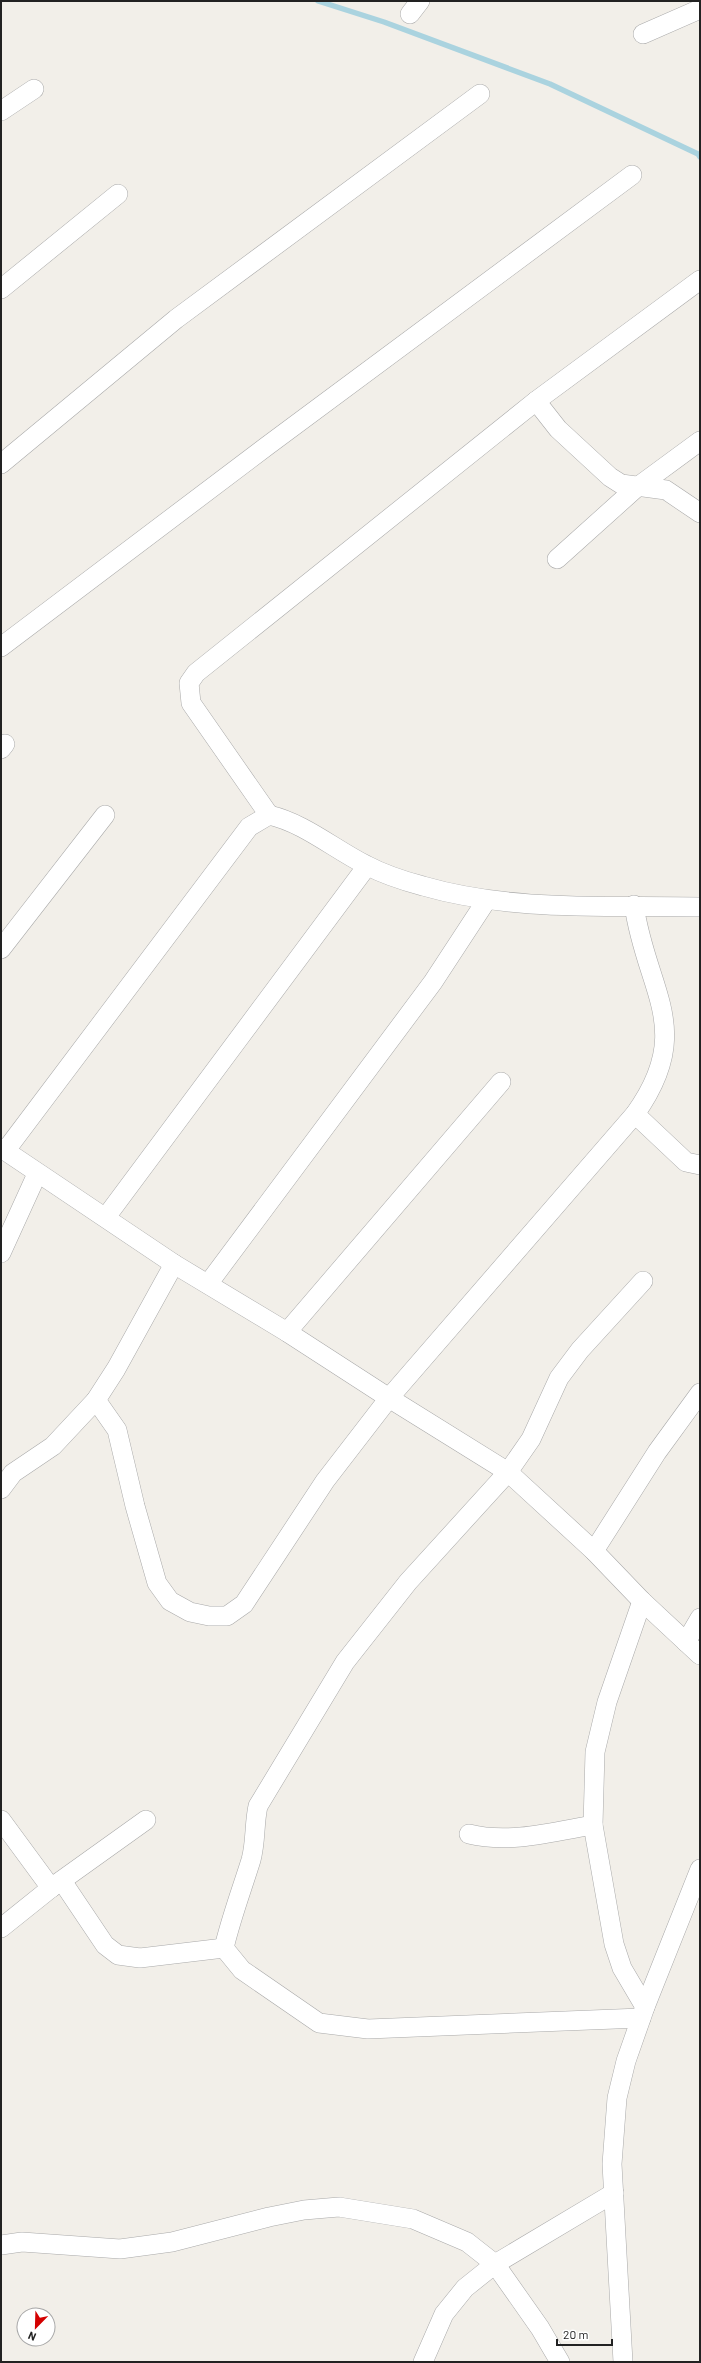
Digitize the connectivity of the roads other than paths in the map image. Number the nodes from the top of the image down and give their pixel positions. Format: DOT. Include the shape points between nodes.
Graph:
graph roads {
  1 [pos="700,9"];
  2 [pos="643,34"];
  3 [pos="34,89"];
  4 [pos="480,94"];
  5 [pos="1,111"];
  6 [pos="632,175"];
  7 [pos="118,194"];
  8 [pos="700,280"];
  9 [pos="1,290"];
  10 [pos="536,401"];
  11 [pos="700,441"];
  12 [pos="1,464"];
  13 [pos="636,488"];
  14 [pos="700,512"];
  15 [pos="557,559"];
  16 [pos="1,647"];
  17 [pos="105,815"];
  18 [pos="269,815"];
  19 [pos="367,866"];
  20 [pos="486,900"];
  21 [pos="634,906"];
  22 [pos="700,907"];
  23 [pos="1,949"];
  24 [pos="501,1082"];
  25 [pos="635,1114"];
  26 [pos="3,1149"];
  27 [pos="700,1165"];
  28 [pos="37,1174"];
  29 [pos="106,1217"];
  30 [pos="1,1253"];
  31 [pos="174,1264"];
  32 [pos="643,1281"];
  33 [pos="208,1284"];
  34 [pos="287,1332"];
  35 [pos="700,1393"];
  36 [pos="389,1398"];
  37 [pos="96,1400"];
  38 [pos="508,1472"];
  39 [pos="1,1489"];
  40 [pos="594,1551"];
  41 [pos="642,1601"];
  42 [pos="700,1618"];
  43 [pos="686,1642"];
  44 [pos="700,1655"];
  45 [pos="1,1820"];
  46 [pos="146,1820"];
  47 [pos="593,1825"];
  48 [pos="469,1834"];
  49 [pos="700,1869"];
  50 [pos="56,1884"];
  51 [pos="1,1928"];
  52 [pos="224,1948"];
  53 [pos="643,2012"];
  54 [pos="614,2193"];
  55 [pos="1,2245"];
  56 [pos="494,2264"];
  57 [pos="423,2362"];
  58 [pos="560,2362"];
  59 [pos="622,2362"];
  1 -- 2 [label="street"];
  3 -- 5 [label="street"];
  4 -- 12 [label="street" via="176,319"];
  6 -- 16 [label="street"];
  7 -- 9 [label="street"];
  8 -- 10 [label="street"];
  10 -- 13 [label="street" via="558,429 610,477 621,484"];
  10 -- 18 [label="street" via="196,673 189,683 191,703"];
  11 -- 13 [label="street"];
  13 -- 14 [label="street" via="666,490"];
  13 -- 15 [label="street"];
  17 -- 23 [label="street"];
  18 -- 19 [label="street" via="288,821"];
  18 -- 26 [label="street" via="249,827"];
  19 -- 20 [label="street" via="422,886"];
  19 -- 29 [label="street"];
  20 -- 21 [label="street" via="547,906"];
  20 -- 33 [label="street" via="433,982"];
  21 -- 22 [label="street"];
  21 -- 25 [label="street" via="666,1028 663,1060 651,1092"];
  24 -- 34 [label="street"];
  25 -- 27 [label="street" via="686,1162"];
  25 -- 36 [label="street"];
  26 -- 28 [label="street"];
  28 -- 29 [label="street"];
  28 -- 30 [label="street"];
  29 -- 31 [label="street"];
  31 -- 33 [label="street"];
  31 -- 37 [label="street"];
  32 -- 38 [label="street" via="580,1350 559,1378 531,1439"];
  33 -- 34 [label="street"];
  34 -- 36 [label="street"];
  35 -- 40 [label="street" via="657,1452"];
  36 -- 37 [label="street" via="325,1481 244,1604 227,1616 190,1612 170,1601 157,1583 117,1430"];
  36 -- 38 [label="street"];
  37 -- 39 [label="street" via="53,1446 13,1473"];
  38 -- 40 [label="street"];
  38 -- 52 [label="street" via="398,1594 345,1662 294,1744 258,1806 251,1859"];
  40 -- 41 [label="street"];
  41 -- 43 [label="street"];
  41 -- 47 [label="street" via="607,1702 595,1752"];
  42 -- 43 [label="street"];
  43 -- 44 [label="street"];
  45 -- 50 [label="street"];
  46 -- 50 [label="street"];
  47 -- 48 [label="street" via="506,1839 488,1839"];
  47 -- 53 [label="street" via="614,1944 622,1968"];
  49 -- 53 [label="street"];
  50 -- 51 [label="street"];
  50 -- 52 [label="street" via="105,1945 118,1955 140,1958"];
  52 -- 53 [label="street" via="242,1970 319,2023 368,2029"];
  53 -- 54 [label="street" via="626,2061 617,2098 612,2164"];
  54 -- 56 [label="street"];
  54 -- 59 [label="street"];
  55 -- 56 [label="street" via="22,2242 120,2249 179,2241 304,2210 338,2208 413,2218 467,2242"];
  56 -- 57 [label="street" via="453,2301 444,2314"];
  56 -- 58 [label="street" via="540,2328"];
}
